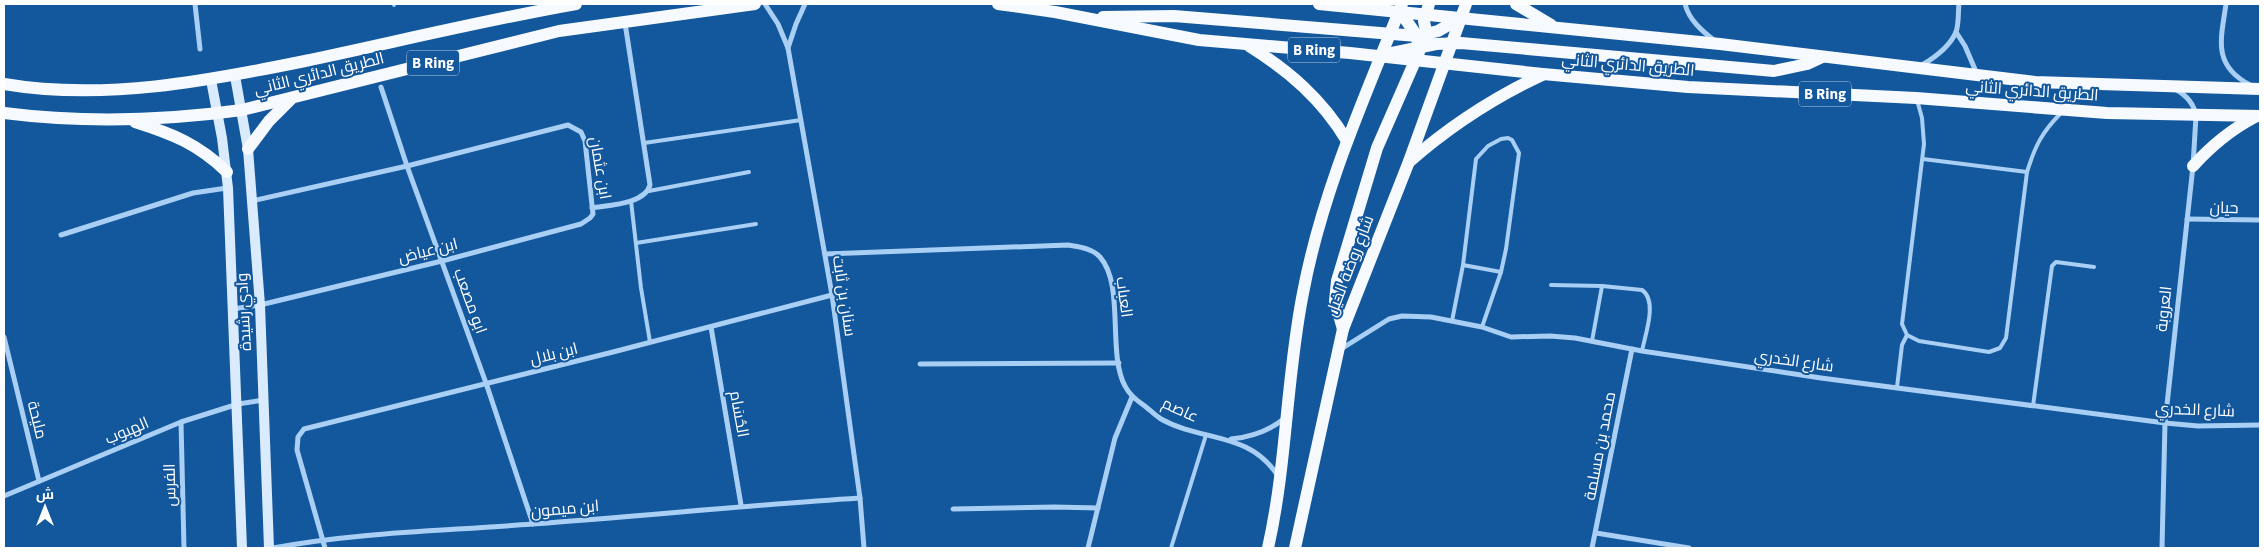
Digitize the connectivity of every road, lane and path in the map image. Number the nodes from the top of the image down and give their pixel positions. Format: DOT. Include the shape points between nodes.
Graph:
graph roads {
  1 [pos="195,4"];
  2 [pos="576,4"];
  3 [pos="755,4"];
  4 [pos="764,4"];
  5 [pos="806,4"];
  6 [pos="998,4"];
  7 [pos="1321,4"];
  8 [pos="1466,4"];
  9 [pos="1516,4"];
  10 [pos="1685,4"];
  11 [pos="1959,4"];
  12 [pos="2226,4"];
  13 [pos="1400,7"];
  14 [pos="1428,9"];
  15 [pos="1461,18"];
  16 [pos="1088,19"];
  17 [pos="624,21"];
  18 [pos="1556,28"];
  19 [pos="1956,32"];
  20 [pos="1389,35"];
  21 [pos="1422,41"];
  22 [pos="1452,43"];
  23 [pos="1720,44"];
  24 [pos="1247,45"];
  25 [pos="788,48"];
  26 [pos="200,49"];
  27 [pos="1381,56"];
  28 [pos="1822,57"];
  29 [pos="1416,60"];
  30 [pos="1444,64"];
  31 [pos="1916,68"];
  32 [pos="1543,74"];
  33 [pos="235,76"];
  34 [pos="1978,76"];
  35 [pos="211,80"];
  36 [pos="4,84"];
  37 [pos="381,87"];
  38 [pos="2168,87"];
  39 [pos="2260,89"];
  40 [pos="293,97"];
  41 [pos="1916,98"];
  42 [pos="2065,109"];
  43 [pos="242,110"];
  44 [pos="4,113"];
  45 [pos="218,113"];
  46 [pos="2196,116"];
  47 [pos="2259,116"];
  48 [pos="128,120"];
  49 [pos="801,120"];
  50 [pos="1346,140"];
  51 [pos="644,143"];
  52 [pos="248,149"];
  53 [pos="1923,159"];
  54 [pos="1408,164"];
  55 [pos="407,166"];
  56 [pos="2193,166"];
  57 [pos="227,172"];
  58 [pos="749,172"];
  59 [pos="2027,172"];
  60 [pos="228,188"];
  61 [pos="649,191"];
  62 [pos="252,201"];
  63 [pos="631,201"];
  64 [pos="592,208"];
  65 [pos="2187,219"];
  66 [pos="2260,220"];
  67 [pos="756,224"];
  68 [pos="61,236"];
  69 [pos="636,243"];
  70 [pos="825,254"];
  71 [pos="442,261"];
  72 [pos="1463,265"];
  73 [pos="2094,267"];
  74 [pos="1501,272"];
  75 [pos="1551,285"];
  76 [pos="1602,286"];
  77 [pos="832,295"];
  78 [pos="260,305"];
  79 [pos="233,309"];
  80 [pos="1452,321"];
  81 [pos="711,327"];
  82 [pos="1482,328"];
  83 [pos="1343,329"];
  84 [pos="1908,335"];
  85 [pos="4,337"];
  86 [pos="1592,341"];
  87 [pos="650,342"];
  88 [pos="1632,349"];
  89 [pos="1642,351"];
  90 [pos="1336,352"];
  91 [pos="1119,363"];
  92 [pos="920,364"];
  93 [pos="11,365"];
  94 [pos="4,367"];
  95 [pos="486,383"];
  96 [pos="1897,387"];
  97 [pos="1132,397"];
  98 [pos="264,400"];
  99 [pos="238,404"];
  100 [pos="2033,406"];
  101 [pos="1287,416"];
  102 [pos="181,422"];
  103 [pos="2164,423"];
  104 [pos="2260,424"];
  105 [pos="1206,435"];
  106 [pos="1228,439"];
  107 [pos="1281,480"];
  108 [pos="40,481"];
  109 [pos="4,496"];
  110 [pos="860,498"];
  111 [pos="741,505"];
  112 [pos="1098,508"];
  113 [pos="953,509"];
  114 [pos="532,524"];
  115 [pos="1596,533"];
  116 [pos="324,539"];
  117 [pos="184,548"];
  118 [pos="242,548"];
  119 [pos="269,548"];
  120 [pos="273,548"];
  121 [pos="325,548"];
  122 [pos="864,548"];
  123 [pos="1088,548"];
  124 [pos="1171,548"];
  125 [pos="1268,548"];
  126 [pos="1295,548"];
  127 [pos="1592,548"];
  128 [pos="1689,548"];
  129 [pos="2162,548"];
  1 -- 26 [label="street"];
  2 -- 33 [label="main road, الطريق الدائري الثاني / B Ring"];
  3 -- 17 [label="main road, الطريق الدائري الثاني / B Ring"];
  4 -- 25 [label="street, سنان بن ثابت" via="778,24"];
  5 -- 25 [label="street, سنان بن ثابت"];
  6 -- 16 [label="main road, الطريق الدائري الثاني / B Ring"];
  7 -- 13 [label="main road, الطريق الدائري الثاني / B Ring"];
  8 -- 15 [label="main road, شارع روضة الخيل"];
  9 -- 18 [label="main road"];
  10 -- 23 [label="street" via="1700,30"];
  11 -- 19 [label="street"];
  12 -- 39 [label="street" via="2221,44 2223,58 2235,75"];
  13 -- 14 [label="main road, الطريق الدائري الثاني / B Ring"];
  13 -- 20 [label="main road, شارع روضة الخيل"];
  13 -- 21 [label="main road"];
  14 -- 15 [label="main road, الطريق الدائري الثاني / B Ring"];
  14 -- 21 [label="main road"];
  15 -- 18 [label="main road, الطريق الدائري الثاني / B Ring"];
  15 -- 21 [label="main road"];
  15 -- 22 [label="main road, شارع روضة الخيل"];
  16 -- 20 [label="main road" via="1174,16"];
  16 -- 24 [label="main road, الطريق الدائري الثاني / B Ring" via="1199,40"];
  17 -- 40 [label="main road, الطريق الدائري الثاني / B Ring" via="559,31"];
  17 -- 51 [label="street"];
  18 -- 23 [label="main road, الطريق الدائري الثاني / B Ring"];
  19 -- 31 [label="street" via="1946,47"];
  19 -- 34 [label="street"];
  20 -- 21 [label="main road"];
  20 -- 27 [label="main road, شارع روضة الخيل"];
  21 -- 22 [label="main road"];
  21 -- 27 [label="main road"];
  21 -- 29 [label="main road"];
  21 -- 30 [label="main road"];
  22 -- 28 [label="main road" via="1774,71 1807,64"];
  22 -- 30 [label="main road, شارع روضة الخيل"];
  23 -- 28 [label="main road, الطريق الدائري الثاني / B Ring"];
  24 -- 27 [label="main road, الطريق الدائري الثاني / B Ring"];
  24 -- 50 [label="main road" via="1298,80 1325,108"];
  25 -- 49 [label="street, سنان بن ثابت"];
  27 -- 29 [label="main road, الطريق الدائري الثاني / B Ring"];
  27 -- 50 [label="main road, شارع روضة الخيل"];
  28 -- 31 [label="main road, الطريق الدائري الثاني / B Ring"];
  29 -- 30 [label="main road, الطريق الدائري الثاني / B Ring"];
  29 -- 83 [label="main road" via="1378,148 1337,281 1336,301"];
  30 -- 32 [label="main road, الطريق الدائري الثاني / B Ring"];
  30 -- 54 [label="main road, شارع روضة الخيل"];
  31 -- 34 [label="main road, الطريق الدائري الثاني / B Ring"];
  32 -- 41 [label="main road, الطريق الدائري الثاني / B Ring" via="1688,86"];
  32 -- 54 [label="main road" via="1479,108"];
  33 -- 35 [label="main road, الطريق الدائري الثاني / B Ring"];
  33 -- 43 [label="street, وادي رشيدة"];
  34 -- 38 [label="main road, الطريق الدائري الثاني / B Ring" via="2035,82"];
  35 -- 36 [label="main road, الطريق الدائري الثاني / B Ring" via="102,90"];
  35 -- 45 [label="street, وادي رشيدة"];
  37 -- 55 [label="street, ابو مصعب"];
  38 -- 39 [label="main road, الطريق الدائري الثاني / B Ring"];
  38 -- 46 [label="street" via="2190,101"];
  40 -- 43 [label="main road, الطريق الدائري الثاني / B Ring"];
  40 -- 52 [label="main road"];
  41 -- 42 [label="main road, الطريق الدائري الثاني / B Ring"];
  41 -- 53 [label="lane" via="1922,118"];
  42 -- 46 [label="main road, الطريق الدائري الثاني / B Ring"];
  42 -- 59 [label="lane" via="2043,131"];
  43 -- 45 [label="main road, الطريق الدائري الثاني / B Ring"];
  43 -- 52 [label="street, وادي رشيدة"];
  44 -- 48 [label="main road, الطريق الدائري الثاني / B Ring"];
  45 -- 48 [label="main road, الطريق الدائري الثاني / B Ring"];
  45 -- 57 [label="street, وادي رشيدة"];
  46 -- 47 [label="main road, الطريق الدائري الثاني / B Ring"];
  46 -- 56 [label="street, العروبة"];
  47 -- 56 [label="main road" via="2226,134"];
  48 -- 57 [label="main road" via="192,144"];
  49 -- 51 [label="lane"];
  49 -- 70 [label="street, سنان بن ثابت"];
  50 -- 101 [label="main road, شارع روضة الخيل" via="1302,294"];
  51 -- 61 [label="street"];
  52 -- 62 [label="street, وادي رشيدة"];
  53 -- 59 [label="lane"];
  53 -- 84 [label="lane" via="1902,311 1902,324"];
  54 -- 83 [label="main road, شارع روضة الخيل"];
  55 -- 62 [label="street, ابن عثمان"];
  55 -- 64 [label="street, ابن عثمان" via="568,125 581,132 584,141"];
  55 -- 71 [label="street, ابو مصعب"];
  56 -- 65 [label="street, العروبة"];
  57 -- 60 [label="street, وادي رشيدة"];
  58 -- 61 [label="lane"];
  59 -- 84 [label="lane" via="2004,344 1989,352 1919,341"];
  60 -- 68 [label="street" via="193,192"];
  60 -- 79 [label="street, وادي رشيدة"];
  61 -- 63 [label="street, ابن عثمان"];
  62 -- 78 [label="street, وادي رشيدة"];
  63 -- 64 [label="street, ابن عثمان"];
  63 -- 69 [label="lane"];
  64 -- 71 [label="street, ابن عياض" via="590,218 581,224"];
  65 -- 66 [label="street, حيان"];
  65 -- 103 [label="street, العروبة"];
  67 -- 69 [label="lane"];
  69 -- 87 [label="lane"];
  70 -- 77 [label="street, سنان بن ثابت"];
  70 -- 91 [label="street, العباب" via="1068,245 1087,248 1099,255 1106,266 1112,288"];
  71 -- 78 [label="street, ابن عياض"];
  71 -- 95 [label="street, ابو مصعب"];
  72 -- 74 [label="lane"];
  72 -- 74 [label="lane" via="1476,159 1488,146 1508,138 1519,153"];
  72 -- 80 [label="lane"];
  73 -- 100 [label="lane" via="2056,262 2052,266"];
  74 -- 82 [label="lane"];
  75 -- 76 [label="lane"];
  76 -- 86 [label="lane"];
  76 -- 89 [label="lane" via="1642,290 1649,296"];
  77 -- 81 [label="street, ابن بلال"];
  77 -- 110 [label="street, سنان بن ثابت"];
  78 -- 79 [label="street, ابن عياض"];
  78 -- 98 [label="street, وادي رشيدة"];
  79 -- 99 [label="street, وادي رشيدة"];
  80 -- 82 [label="street, شارع الخدري"];
  80 -- 90 [label="street, شارع الخدري" via="1402,316 1389,319"];
  81 -- 87 [label="street, ابن بلال"];
  81 -- 111 [label="street, الحُسَام"];
  82 -- 86 [label="street, شارع الخدري" via="1511,337 1550,336"];
  83 -- 90 [label="main road, شارع روضة الخيل"];
  84 -- 96 [label="lane" via="1902,345"];
  85 -- 93 [label="street, مليحة"];
  86 -- 88 [label="street, شارع الخدري"];
  87 -- 95 [label="street, ابن بلال"];
  88 -- 89 [label="street, شارع الخدري"];
  88 -- 115 [label="street, محمد بن مسلمة"];
  89 -- 96 [label="street, شارع الخدري"];
  90 -- 126 [label="main road, شارع روضة الخيل"];
  91 -- 92 [label="street"];
  91 -- 97 [label="street, عاصم" via="1124,385"];
  93 -- 94 [label="street"];
  93 -- 108 [label="street, مليحة"];
  95 -- 114 [label="street, ابو مصعب"];
  95 -- 116 [label="street, ابن بلال" via="304,428 298,437 297,450"];
  96 -- 100 [label="street, شارع الخدري"];
  97 -- 105 [label="street, عاصم" via="1162,419"];
  97 -- 112 [label="street" via="1115,438"];
  98 -- 99 [label="street, الهبوب"];
  98 -- 119 [label="street, وادي رشيدة"];
  99 -- 102 [label="street, الهبوب"];
  99 -- 118 [label="street, وادي رشيدة"];
  100 -- 103 [label="street, شارع الخدري"];
  101 -- 106 [label="street, عاصم" via="1261,433"];
  101 -- 107 [label="main road, شارع روضة الخيل"];
  102 -- 108 [label="street, الهبوب"];
  102 -- 117 [label="street, الفرس"];
  103 -- 104 [label="street, شارع الخدري" via="2198,426"];
  103 -- 129 [label="street, العروبة"];
  105 -- 106 [label="street, عاصم"];
  105 -- 124 [label="lane"];
  106 -- 107 [label="street, عاصم" via="1254,451"];
  107 -- 125 [label="main road, شارع روضة الخيل"];
  108 -- 109 [label="street, الهبوب"];
  110 -- 111 [label="street, ابن ميمون"];
  110 -- 122 [label="street, سنان بن ثابت"];
  111 -- 114 [label="street, ابن ميمون"];
  112 -- 113 [label="street"];
  112 -- 123 [label="street"];
  114 -- 116 [label="street, ابن ميمون"];
  115 -- 127 [label="street, محمد بن مسلمة"];
  115 -- 128 [label="street"];
  116 -- 120 [label="street, ابن ميمون"];
  116 -- 121 [label="street"];
}
